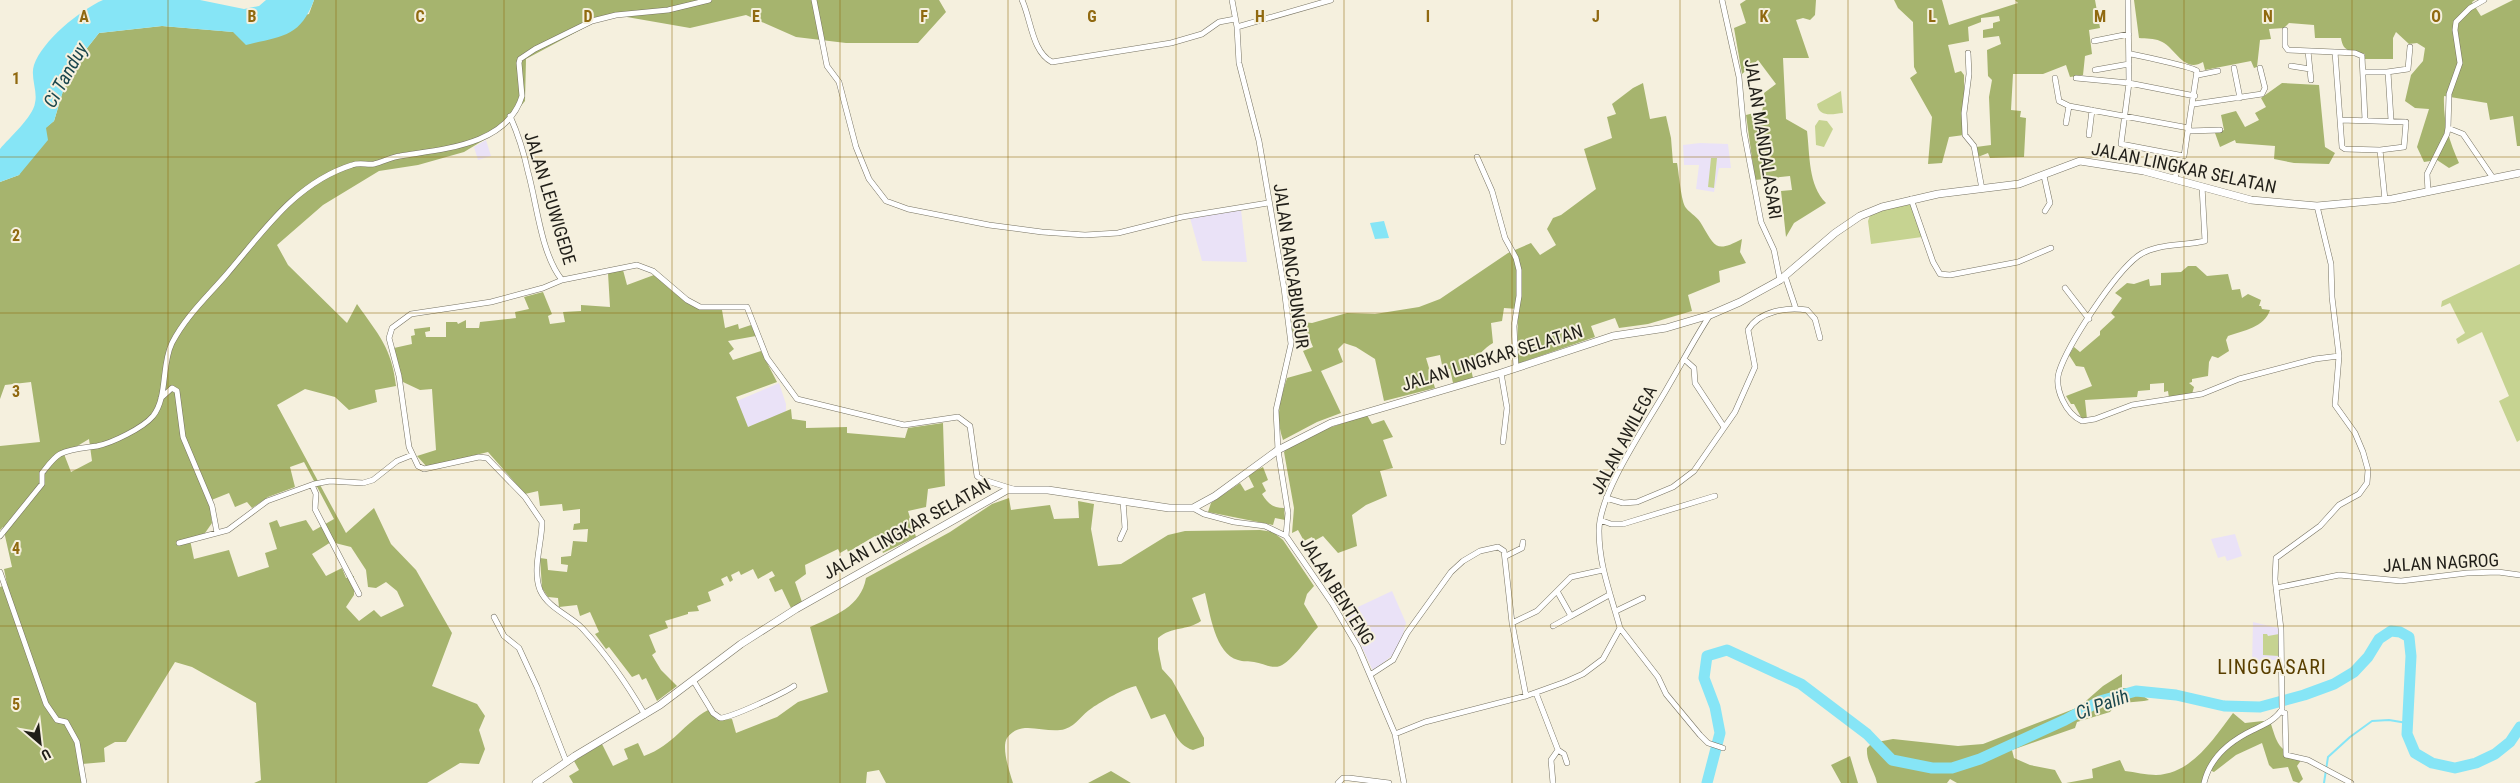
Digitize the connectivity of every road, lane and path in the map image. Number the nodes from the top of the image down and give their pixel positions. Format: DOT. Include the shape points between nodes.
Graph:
graph roads {
  1 [pos="709,0"];
  2 [pos="814,0"];
  3 [pos="1022,0"];
  4 [pos="1232,0"];
  5 [pos="1331,0"];
  6 [pos="1722,0"];
  7 [pos="2128,0"];
  8 [pos="2484,0"];
  9 [pos="1235,19"];
  10 [pos="1237,27"];
  11 [pos="2285,30"];
  12 [pos="2129,34"];
  13 [pos="2094,41"];
  14 [pos="2410,48"];
  15 [pos="2308,51"];
  16 [pos="2335,52"];
  17 [pos="1968,53"];
  18 [pos="2131,54"];
  19 [pos="2130,64"];
  20 [pos="2291,66"];
  21 [pos="2234,68"];
  22 [pos="2260,68"];
  23 [pos="2310,68"];
  24 [pos="2095,70"];
  25 [pos="2218,71"];
  26 [pos="2364,72"];
  27 [pos="2387,72"];
  28 [pos="2198,75"];
  29 [pos="2055,78"];
  30 [pos="2076,78"];
  31 [pos="2311,80"];
  32 [pos="2129,83"];
  33 [pos="2195,96"];
  34 [pos="2240,98"];
  35 [pos="2194,104"];
  36 [pos="2069,106"];
  37 [pos="2092,110"];
  38 [pos="510,116"];
  39 [pos="2125,117"];
  40 [pos="2340,120"];
  41 [pos="2365,120"];
  42 [pos="2391,120"];
  43 [pos="2066,124"];
  44 [pos="2448,128"];
  45 [pos="2189,130"];
  46 [pos="2220,130"];
  47 [pos="2089,135"];
  48 [pos="2380,150"];
  49 [pos="2180,156"];
  50 [pos="1477,157"];
  51 [pos="2520,173"];
  52 [pos="2044,176"];
  53 [pos="2175,178"];
  54 [pos="2493,178"];
  55 [pos="2202,185"];
  56 [pos="1982,189"];
  57 [pos="2428,191"];
  58 [pos="1912,199"];
  59 [pos="2385,200"];
  60 [pos="1268,203"];
  61 [pos="2317,206"];
  62 [pos="2045,211"];
  63 [pos="2051,248"];
  64 [pos="1783,278"];
  65 [pos="562,280"];
  66 [pos="2065,288"];
  67 [pos="1796,309"];
  68 [pos="1710,315"];
  69 [pos="2089,319"];
  70 [pos="1820,338"];
  71 [pos="2339,356"];
  72 [pos="1684,359"];
  73 [pos="1516,368"];
  74 [pos="1501,373"];
  75 [pos="160,399"];
  76 [pos="1724,427"];
  77 [pos="1503,442"];
  78 [pos="1278,450"];
  79 [pos="412,455"];
  80 [pos="312,485"];
  81 [pos="1014,489"];
  82 [pos="1715,496"];
  83 [pos="1606,498"];
  84 [pos="1123,501"];
  85 [pos="1193,508"];
  86 [pos="1600,520"];
  87 [pos="217,533"];
  88 [pos="0,536"];
  89 [pos="1286,536"];
  90 [pos="1120,539"];
  91 [pos="1523,542"];
  92 [pos="178,543"];
  93 [pos="1506,556"];
  94 [pos="1603,570"];
  95 [pos="0,572"];
  96 [pos="2520,575"];
  97 [pos="2276,588"];
  98 [pos="1557,591"];
  99 [pos="360,594"];
  100 [pos="1609,595"];
  101 [pos="1643,598"];
  102 [pos="1616,611"];
  103 [pos="1571,616"];
  104 [pos="494,617"];
  105 [pos="1512,623"];
  106 [pos="1554,626"];
  107 [pos="1620,628"];
  108 [pos="1370,675"];
  109 [pos="693,680"];
  110 [pos="794,686"];
  111 [pos="1536,693"];
  112 [pos="1526,696"];
  113 [pos="2281,711"];
  114 [pos="645,715"];
  115 [pos="1395,734"];
  116 [pos="1723,748"];
  117 [pos="1558,750"];
  118 [pos="566,761"];
  119 [pos="1567,763"];
  120 [pos="84,783"];
  121 [pos="536,783"];
  122 [pos="1338,783"];
  123 [pos="1389,783"];
  124 [pos="1398,783"];
  125 [pos="1404,783"];
  126 [pos="1553,783"];
  127 [pos="2204,783"];
  128 [pos="2351,783"];
  1 -- 38 [label="street" via="668,10 608,17 580,26 535,49 520,59 522,96"];
  2 -- 60 [label="street" via="827,66 840,82 856,147 869,179 886,201 908,209 989,225 1085,235 1118,233 1182,217"];
  3 -- 9 [label="street" via="1040,48 1052,62 1171,43"];
  4 -- 9 [label="street, JALAN RANCABUNGUR"];
  5 -- 10 [label="street"];
  6 -- 64 [label="street, JALAN MANDALASARI" via="1739,77 1744,132 1761,222"];
  7 -- 12 [label="street"];
  8 -- 44 [label="street" via="2456,22 2460,63 2450,94"];
  9 -- 10 [label="street, JALAN RANCABUNGUR"];
  10 -- 60 [label="street, JALAN RANCABUNGUR" via="1239,63 1259,141"];
  11 -- 15 [label="street" via="2286,49"];
  12 -- 13 [label="street"];
  12 -- 18 [label="street"];
  14 -- 27 [label="street" via="2408,69"];
  15 -- 16 [label="street"];
  15 -- 23 [label="street"];
  16 -- 26 [label="street" via="2361,55"];
  16 -- 40 [label="street"];
  17 -- 56 [label="street" via="1964,113 1966,135 1974,146"];
  18 -- 19 [label="street"];
  18 -- 28 [label="street" via="2193,68"];
  19 -- 24 [label="street"];
  19 -- 32 [label="street"];
  20 -- 23 [label="street"];
  21 -- 34 [label="street"];
  22 -- 34 [label="street" via="2264,92"];
  23 -- 31 [label="street"];
  25 -- 28 [label="street"];
  26 -- 27 [label="street"];
  26 -- 41 [label="street"];
  27 -- 42 [label="street"];
  28 -- 33 [label="street"];
  29 -- 36 [label="street" via="2059,101"];
  30 -- 32 [label="street"];
  32 -- 33 [label="street"];
  32 -- 39 [label="street"];
  33 -- 35 [label="street"];
  34 -- 35 [label="street"];
  35 -- 45 [label="street"];
  36 -- 37 [label="street"];
  36 -- 43 [label="street"];
  37 -- 39 [label="street"];
  37 -- 47 [label="street"];
  38 -- 65 [label="street, JALAN LEUWIGEDE" via="541,227"];
  38 -- 75 [label="street" via="479,140 373,164 353,164 312,183 284,206 182,327 171,345"];
  39 -- 45 [label="street"];
  39 -- 49 [label="street" via="2123,146"];
  40 -- 41 [label="street"];
  40 -- 48 [label="street" via="2343,148"];
  41 -- 42 [label="street"];
  42 -- 48 [label="street" via="2406,122 2404,146"];
  44 -- 54 [label="street" via="2463,134"];
  44 -- 57 [label="street" via="2427,174"];
  45 -- 46 [label="street"];
  45 -- 49 [label="street" via="2184,156"];
  48 -- 59 [label="street"];
  49 -- 53 [label="street"];
  50 -- 73 [label="street" via="1519,270 1514,336"];
  51 -- 54 [label="street, JALAN LINGKAR SELATAN"];
  52 -- 53 [label="street, JALAN LINGKAR SELATAN" via="2068,164 2088,162"];
  52 -- 56 [label="street, JALAN LINGKAR SELATAN" via="2019,184"];
  52 -- 62 [label="street" via="2050,203"];
  53 -- 55 [label="street, JALAN LINGKAR SELATAN"];
  54 -- 57 [label="street, JALAN LINGKAR SELATAN"];
  55 -- 61 [label="street, JALAN LINGKAR SELATAN" via="2251,200"];
  55 -- 69 [label="street" via="2205,242 2164,247 2139,255 2107,288"];
  56 -- 58 [label="street, JALAN LINGKAR SELATAN"];
  57 -- 59 [label="street, JALAN LINGKAR SELATAN"];
  58 -- 63 [label="street" via="1940,274 1950,275 2014,262"];
  58 -- 64 [label="street, JALAN LINGKAR SELATAN" via="1860,216 1835,232"];
  59 -- 61 [label="street, JALAN LINGKAR SELATAN"];
  60 -- 78 [label="street, JALAN RANCABUNGUR" via="1291,344 1276,410"];
  61 -- 71 [label="street" via="2331,264"];
  64 -- 67 [label="street, JALAN MANDALASARI"];
  64 -- 68 [label="street, JALAN LINGKAR SELATAN" via="1760,293"];
  65 -- 79 [label="street" via="491,302 411,314 392,328 389,338"];
  65 -- 81 [label="street, JALAN LEUWIGEDE" via="637,265 653,271 700,307 747,308 767,358 797,398 904,425 958,417 970,426 981,480"];
  66 -- 69 [label="street"];
  67 -- 70 [label="street" via="1810,312"];
  67 -- 76 [label="street" via="1775,312 1750,327 1755,367 1735,412"];
  68 -- 72 [label="street, JALAN AWILEGA"];
  68 -- 73 [label="street, JALAN LINGKAR SELATAN" via="1648,332 1612,336"];
  69 -- 71 [label="street" via="2070,348 2058,382 2063,402 2082,421 2132,405 2202,394 2239,379 2315,358"];
  71 -- 97 [label="street" via="2335,405 2364,452 2367,483 2359,494 2339,505 2320,526 2276,558"];
  72 -- 76 [label="street" via="1694,368 1695,383"];
  72 -- 83 [label="street, JALAN AWILEGA"];
  73 -- 74 [label="street, JALAN LINGKAR SELATAN"];
  74 -- 77 [label="street" via="1508,408"];
  74 -- 78 [label="street, JALAN LINGKAR SELATAN" via="1345,417 1308,432"];
  75 -- 87 [label="street" via="172,388 177,391 182,437 212,506"];
  75 -- 88 [label="street" via="153,416 134,430 98,446 79,447 59,455 42,473 42,484"];
  76 -- 83 [label="street" via="1694,471 1673,487 1629,504"];
  78 -- 85 [label="street, JALAN LINGKAR SELATAN"];
  78 -- 89 [label="street, JALAN RANCABUNGUR" via="1287,500"];
  79 -- 80 [label="street" via="397,461 369,482 330,481"];
  79 -- 114 [label="street" via="418,466 424,469 487,458 525,497 542,522 540,589 548,602 583,629 623,679"];
  80 -- 87 [label="street" via="267,500 228,530"];
  80 -- 99 [label="street" via="316,494 315,509"];
  81 -- 84 [label="street, JALAN LINGKAR SELATAN" via="1048,490"];
  81 -- 109 [label="street, JALAN LINGKAR SELATAN" via="994,496 947,526 796,609"];
  82 -- 86 [label="street" via="1623,524"];
  83 -- 86 [label="street, JALAN AWILEGA"];
  84 -- 85 [label="street, JALAN LINGKAR SELATAN" via="1177,509"];
  84 -- 90 [label="street" via="1125,528"];
  85 -- 89 [label="street, JALAN BENTENG" via="1234,522 1265,526"];
  86 -- 94 [label="street, JALAN AWILEGA"];
  87 -- 92 [label="street"];
  89 -- 108 [label="street, JALAN BENTENG" via="1345,624"];
  91 -- 93 [label="street" via="1522,548"];
  93 -- 105 [label="street"];
  93 -- 108 [label="street" via="1498,547 1489,548 1462,561 1407,633 1394,660"];
  94 -- 98 [label="street" via="1571,577"];
  94 -- 100 [label="street, JALAN AWILEGA"];
  95 -- 120 [label="street" via="46,704 58,720 66,722 77,742"];
  96 -- 97 [label="street, JALAN NAGROG" via="2467,573 2402,582 2339,576"];
  97 -- 113 [label="street" via="2281,629"];
  98 -- 103 [label="street"];
  98 -- 105 [label="street" via="1537,610"];
  100 -- 102 [label="street, JALAN AWILEGA"];
  100 -- 103 [label="street"];
  101 -- 102 [label="street"];
  102 -- 107 [label="street, JALAN AWILEGA"];
  103 -- 106 [label="street"];
  104 -- 118 [label="street" via="504,636 519,648"];
  105 -- 112 [label="street"];
  107 -- 111 [label="street" via="1603,659 1593,668"];
  107 -- 116 [label="street" via="1658,677 1666,694 1708,743"];
  108 -- 115 [label="street, JALAN BENTENG"];
  109 -- 110 [label="street" via="713,713 720,718 732,716"];
  109 -- 114 [label="street, JALAN LINGKAR SELATAN"];
  111 -- 112 [label="street"];
  111 -- 117 [label="street"];
  112 -- 115 [label="street" via="1425,722"];
  113 -- 127 [label="street" via="2218,753"];
  113 -- 128 [label="street" via="2286,713 2285,753 2308,760"];
  114 -- 118 [label="street, JALAN LINGKAR SELATAN"];
  115 -- 125 [label="street, JALAN BENTENG"];
  117 -- 119 [label="street" via="1564,754"];
  117 -- 126 [label="street" via="1551,760"];
  118 -- 121 [label="street, JALAN LINGKAR SELATAN"];
  122 -- 123 [label="street" via="1349,778"];
  124 -- 125 [label="street"];
}
